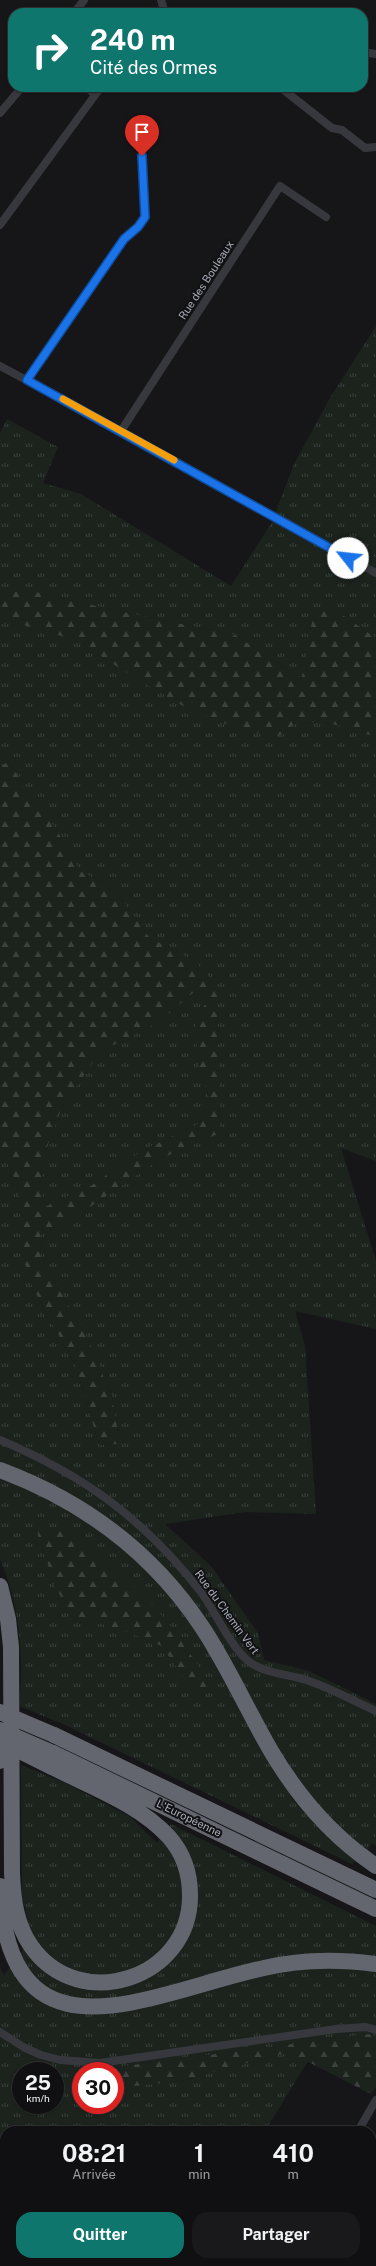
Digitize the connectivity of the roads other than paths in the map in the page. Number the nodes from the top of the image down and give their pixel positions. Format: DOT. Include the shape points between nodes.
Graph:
graph roads {
  1 [pos="84,0"];
  2 [pos="78,8"];
  3 [pos="18,92"];
  4 [pos="93,92"];
  5 [pos="286,92"];
  6 [pos="96,94"];
  7 [pos="0,113"];
  8 [pos="376,147"];
  9 [pos="142,156"];
  10 [pos="326,217"];
  11 [pos="0,225"];
  12 [pos="0,366"];
  13 [pos="27,380"];
  14 [pos="121,431"];
  15 [pos="376,573"];
  16 [pos="0,1440"];
  17 [pos="0,1470"];
  18 [pos="0,1586"];
  19 [pos="0,1644"];
  20 [pos="376,1711"];
  21 [pos="0,1712"];
  22 [pos="0,1730"];
  23 [pos="0,1741"];
  24 [pos="53,1760"];
  25 [pos="0,1761"];
  26 [pos="376,1866"];
  27 [pos="0,1886"];
  28 [pos="376,1890"];
  29 [pos="376,1909"];
  30 [pos="376,1964"];
  31 [pos="376,2030"];
  32 [pos="0,2032"];
  33 [pos="376,2100"];
  34 [pos="361,2126"];
  1 -- 2 [label="street"];
  3 -- 7 [label="street"];
  4 -- 6 [label="street"];
  5 -- 8 [label="street" via="332,128 342,130 365,148"];
  6 -- 11 [label="street"];
  9 -- 13 [label="street" via="146,207 143,221 124,239"];
  10 -- 14 [label="street, Rue des Bouleaux" via="280,186"];
  12 -- 13 [label="street"];
  13 -- 14 [label="street"];
  14 -- 15 [label="street"];
  16 -- 20 [label="street, Rue du Chemin Vert" via="60,1468 114,1504 139,1526 201,1593 237,1648 254,1666 311,1682"];
  17 -- 26 [label="highway" via="52,1493 87,1513 119,1536 156,1570 202,1628 271,1751 292,1783 335,1832"];
  18 -- 24 [label="highway" via="8,1619 11,1647 11,1867 14,1906 18,1920 30,1946 48,1964 61,1972 94,1983 133,1978 165,1957 186,1923 190,1887 184,1862 168,1837 148,1819"];
  19 -- 25 [label="highway"];
  21 -- 28 [label="highway, L'Européenne, bridge" via="54,1735"];
  22 -- 24 [label="highway, L'Européenne, bridge"];
  23 -- 24 [label="highway, bridge"];
  24 -- 29 [label="highway, L'Européenne"];
  27 -- 30 [label="highway" via="4,1929 16,1963 40,1991 77,2006 103,2008 134,2003 282,1964 334,1960"];
  31 -- 32 [label="street" via="354,2027 336,2029 100,2063 60,2060 41,2055"];
  33 -- 34 [label="street"];
}
